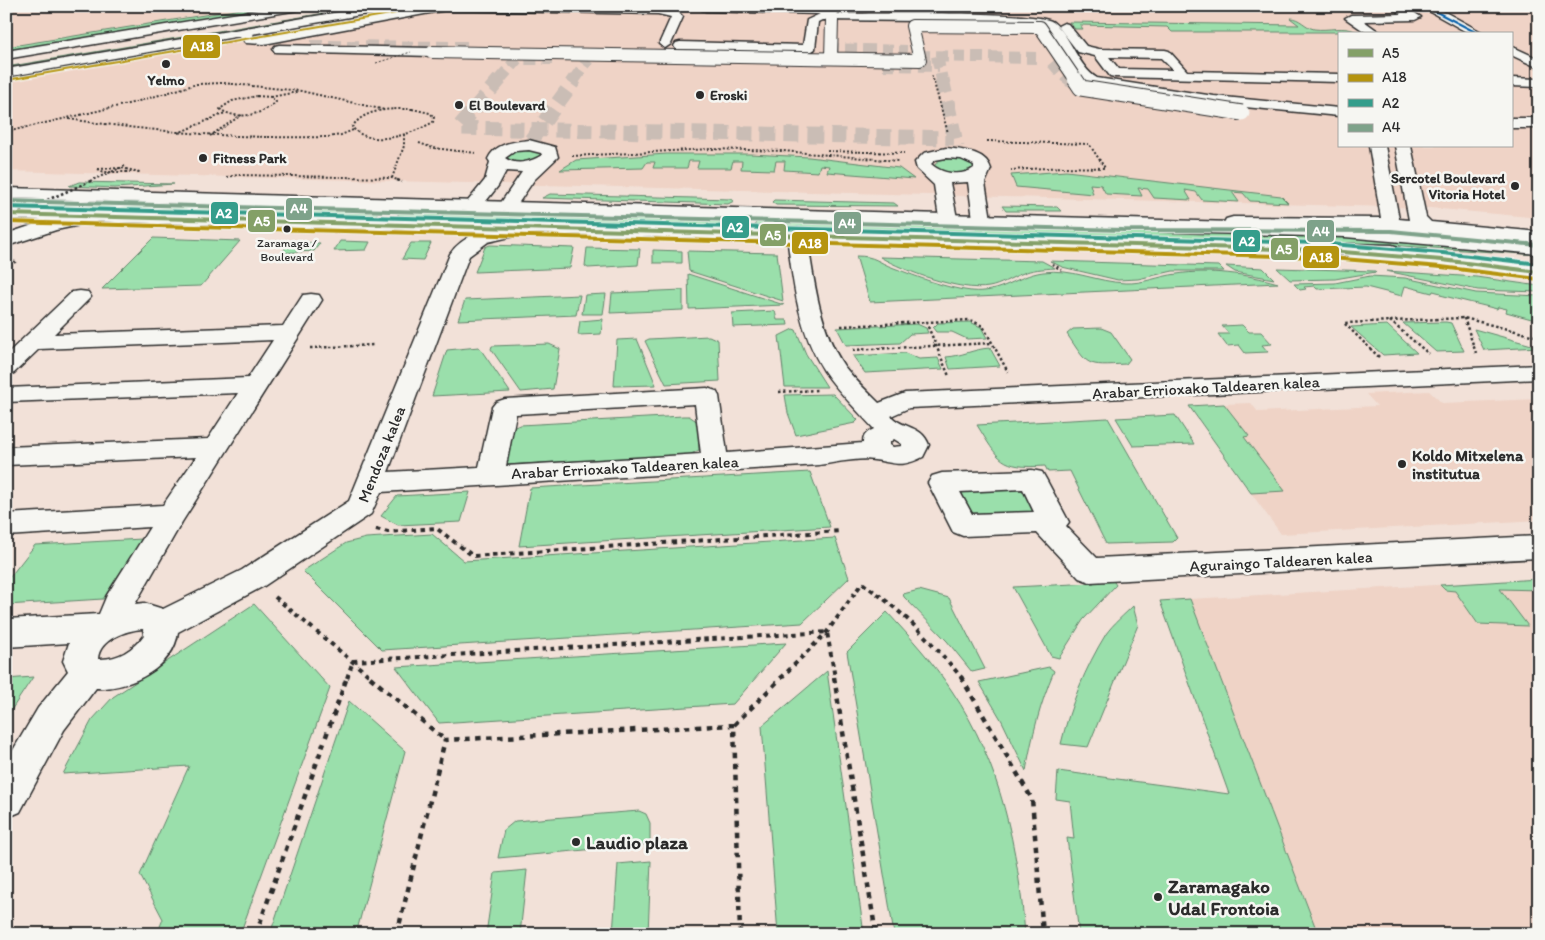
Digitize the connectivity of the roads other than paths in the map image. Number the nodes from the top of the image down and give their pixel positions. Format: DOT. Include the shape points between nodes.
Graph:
graph roads {
  1 [pos="254,6"];
  2 [pos="304,6"];
  3 [pos="354,6"];
  4 [pos="395,6"];
  5 [pos="707,6"];
  6 [pos="1394,6"];
  7 [pos="1425,6"];
  8 [pos="832,18"];
  9 [pos="248,31"];
  10 [pos="1373,32"];
  11 [pos="1475,32"];
  12 [pos="211,37"];
  13 [pos="305,41"];
  14 [pos="238,44"];
  15 [pos="665,44"];
  16 [pos="6,45"];
  17 [pos="809,49"];
  18 [pos="1512,50"];
  19 [pos="679,51"];
  20 [pos="541,52"];
  21 [pos="1099,53"];
  22 [pos="828,54"];
  23 [pos="6,55"];
  24 [pos="6,64"];
  25 [pos="1539,64"];
  26 [pos="6,73"];
  27 [pos="1184,75"];
  28 [pos="1338,78"];
  29 [pos="1512,82"];
  30 [pos="1539,83"];
  31 [pos="1156,96"];
  32 [pos="1320,96"];
  33 [pos="1257,105"];
  34 [pos="1338,112"];
  35 [pos="1512,115"];
  36 [pos="1539,115"];
  37 [pos="1338,120"];
  38 [pos="1338,120"];
  39 [pos="1512,123"];
  40 [pos="1539,124"];
  41 [pos="1377,148"];
  42 [pos="1403,148"];
  43 [pos="536,149"];
  44 [pos="498,162"];
  45 [pos="930,172"];
  46 [pos="981,172"];
  47 [pos="6,193"];
  48 [pos="473,206"];
  49 [pos="507,207"];
  50 [pos="10,215"];
  51 [pos="93,216"];
  52 [pos="948,218"];
  53 [pos="982,219"];
  54 [pos="1123,224"];
  55 [pos="1391,224"];
  56 [pos="1424,226"];
  57 [pos="526,228"];
  58 [pos="797,236"];
  59 [pos="1539,238"];
  60 [pos="8,240"];
  61 [pos="1539,248"];
  62 [pos="1318,250"];
  63 [pos="1539,260"];
  64 [pos="1539,272"];
  65 [pos="80,297"];
  66 [pos="311,300"];
  67 [pos="284,341"];
  68 [pos="33,342"];
  69 [pos="6,368"];
  70 [pos="1539,372"];
  71 [pos="256,385"];
  72 [pos="6,395"];
  73 [pos="882,431"];
  74 [pos="216,447"];
  75 [pos="6,456"];
  76 [pos="715,462"];
  77 [pos="491,474"];
  78 [pos="942,483"];
  79 [pos="368,506"];
  80 [pos="172,515"];
  81 [pos="1044,522"];
  82 [pos="6,525"];
  83 [pos="1539,547"];
  84 [pos="110,624"];
  85 [pos="161,625"];
  86 [pos="6,632"];
  87 [pos="88,672"];
  88 [pos="6,799"];
  1 -- 16 [label="main road"];
  2 -- 23 [label="main road"];
  3 -- 24 [label="main road"];
  4 -- 9 [label="main road"];
  5 -- 21 [label="main road" via="1054,14 1082,49"];
  6 -- 10 [label="main road" via="1415,18 1351,18"];
  7 -- 11 [label="main road"];
  8 -- 17 [label="main road" via="813,20"];
  8 -- 22 [label="main road, bridge"];
  8 -- 33 [label="main road" via="1033,20 1051,26 1069,56 1086,77 1094,81"];
  9 -- 12 [label="main road"];
  9 -- 13 [label="main road" via="245,36 254,40"];
  12 -- 14 [label="main road"];
  12 -- 26 [label="main road"];
  13 -- 14 [label="main road"];
  13 -- 15 [label="main road" via="446,7 658,11 677,17"];
  14 -- 22 [label="main road, bridge" via="250,49"];
  15 -- 19 [label="main road"];
  15 -- 20 [label="main road" via="648,46 642,52 501,48"];
  17 -- 19 [label="main road"];
  17 -- 22 [label="main road"];
  18 -- 25 [label="main road"];
  19 -- 22 [label="main road"];
  21 -- 27 [label="main road" via="1165,54"];
  21 -- 27 [label="main road" via="1115,74"];
  22 -- 37 [label="main road, bridge" via="920,60 912,26 1040,27 1081,88 1242,113"];
  27 -- 28 [label="main road"];
  29 -- 30 [label="main road"];
  31 -- 38 [label="main road"];
  32 -- 33 [label="main road" via="1264,97 1258,100"];
  33 -- 34 [label="main road"];
  35 -- 36 [label="main road"];
  39 -- 40 [label="main road"];
  41 -- 55 [label="main road"];
  42 -- 56 [label="main road" via="1417,218"];
  43 -- 44 [label="main road" via="513,167"];
  43 -- 44 [label="main road" via="500,152"];
  43 -- 49 [label="main road" via="526,177"];
  44 -- 48 [label="main road" via="499,169 494,179"];
  45 -- 46 [label="main road" via="958,178"];
  45 -- 46 [label="main road" via="923,162 950,149 981,162"];
  45 -- 52 [label="main road" via="942,183"];
  46 -- 53 [label="main road" via="976,183"];
  47 -- 48 [label="main road"];
  48 -- 49 [label="main road"];
  49 -- 52 [label="main road"];
  50 -- 51 [label="main road"];
  50 -- 60 [label="main road" via="19,226"];
  51 -- 57 [label="main road"];
  51 -- 60 [label="main road"];
  52 -- 53 [label="main road"];
  53 -- 54 [label="main road"];
  54 -- 55 [label="main road"];
  54 -- 61 [label="main road" via="1410,234"];
  55 -- 56 [label="main road"];
  56 -- 59 [label="main road"];
  57 -- 58 [label="main road"];
  57 -- 79 [label="main road, Mendoza kalea" via="484,238 464,248 460,254"];
  58 -- 62 [label="main road"];
  58 -- 73 [label="main road" via="810,315 818,337 837,372"];
  62 -- 63 [label="main road" via="1460,252"];
  62 -- 64 [label="main road"];
  65 -- 68 [label="main road"];
  66 -- 67 [label="main road"];
  67 -- 68 [label="main road"];
  67 -- 71 [label="main road"];
  68 -- 69 [label="main road"];
  70 -- 73 [label="main road, Arabar Errioxako Taldearen kalea" via="905,401"];
  71 -- 72 [label="main road"];
  71 -- 74 [label="main road"];
  73 -- 76 [label="main road, Arabar Errioxako Taldearen kalea" via="819,456"];
  73 -- 78 [label="main road" via="908,434 914,439 914,451 933,464"];
  74 -- 75 [label="main road"];
  74 -- 80 [label="main road"];
  76 -- 77 [label="main road, Arabar Errioxako Taldearen kalea"];
  76 -- 77 [label="main road" via="707,396 505,406"];
  77 -- 79 [label="main road, Arabar Errioxako Taldearen kalea"];
  78 -- 81 [label="main road" via="963,525"];
  78 -- 81 [label="main road" via="1032,479 1054,522"];
  79 -- 85 [label="main road, Mendoza kalea" via="252,578"];
  80 -- 82 [label="main road"];
  80 -- 84 [label="main road" via="118,604"];
  81 -- 83 [label="main road, Aguraingo Taldearen kalea" via="1090,570"];
  84 -- 85 [label="main road" via="144,616 158,620"];
  84 -- 86 [label="main road"];
  84 -- 87 [label="main road" via="94,634 82,652 82,667"];
  85 -- 87 [label="main road" via="158,642 140,661 111,673"];
  87 -- 88 [label="main road" via="51,719"];
}
